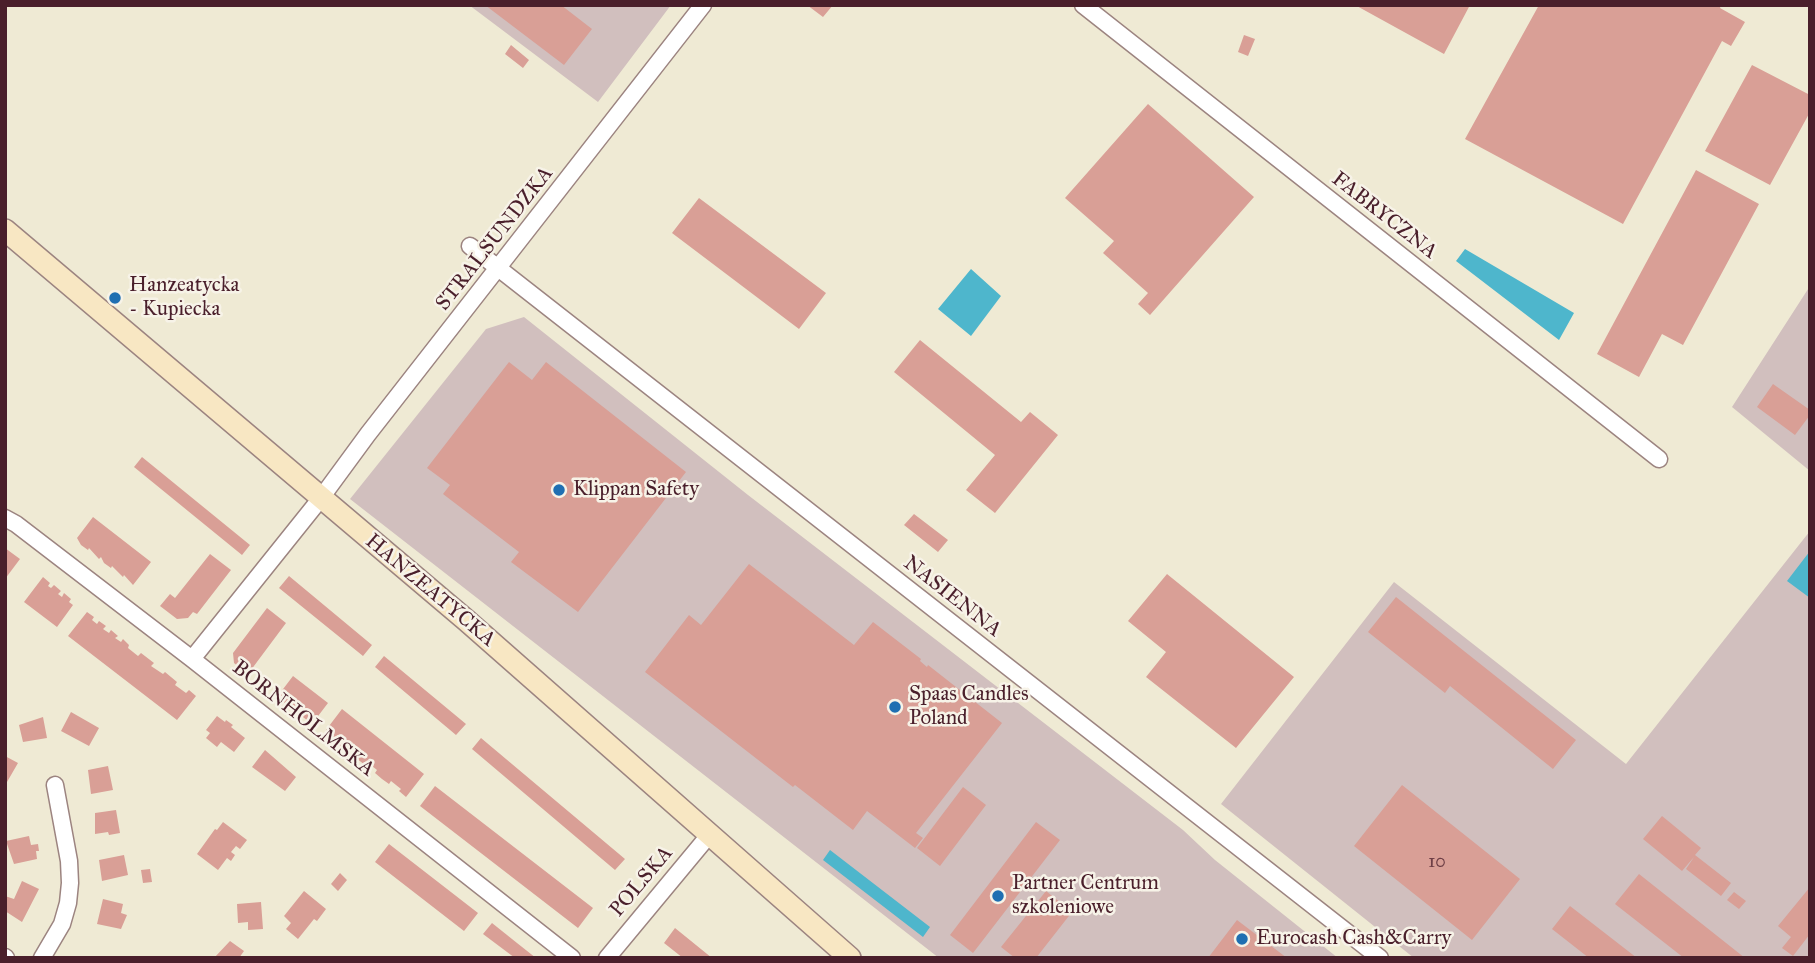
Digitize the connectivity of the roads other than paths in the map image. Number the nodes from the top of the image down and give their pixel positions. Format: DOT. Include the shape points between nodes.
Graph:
graph roads {
  1 [pos="704,5"];
  2 [pos="1083,5"];
  3 [pos="5,230"];
  4 [pos="470,246"];
  5 [pos="499,269"];
  6 [pos="1659,459"];
  7 [pos="321,498"];
  8 [pos="5,518"];
  9 [pos="192,659"];
  10 [pos="55,785"];
  11 [pos="710,834"];
  12 [pos="42,958"];
  13 [pos="572,958"];
  14 [pos="607,958"];
  15 [pos="850,958"];
  16 [pos="1380,958"];
  1 -- 5 [label="street, STRALSUNDZKA"];
  2 -- 6 [label="street, FABRYCZNA"];
  3 -- 7 [label="street, HANZEATYCKA"];
  4 -- 5 [label="street, NASIENNA"];
  5 -- 7 [label="street, STRALSUNDZKA"];
  5 -- 16 [label="street, NASIENNA"];
  7 -- 9 [label="street, STRALSUNDZKA"];
  7 -- 11 [label="street, HANZEATYCKA"];
  8 -- 9 [label="street, BORNHOLMSKA"];
  9 -- 13 [label="street, BORNHOLMSKA"];
  10 -- 12 [label="street" via="70,883 62,924"];
  11 -- 14 [label="street, POLSKA"];
  11 -- 15 [label="street, HANZEATYCKA"];
}
